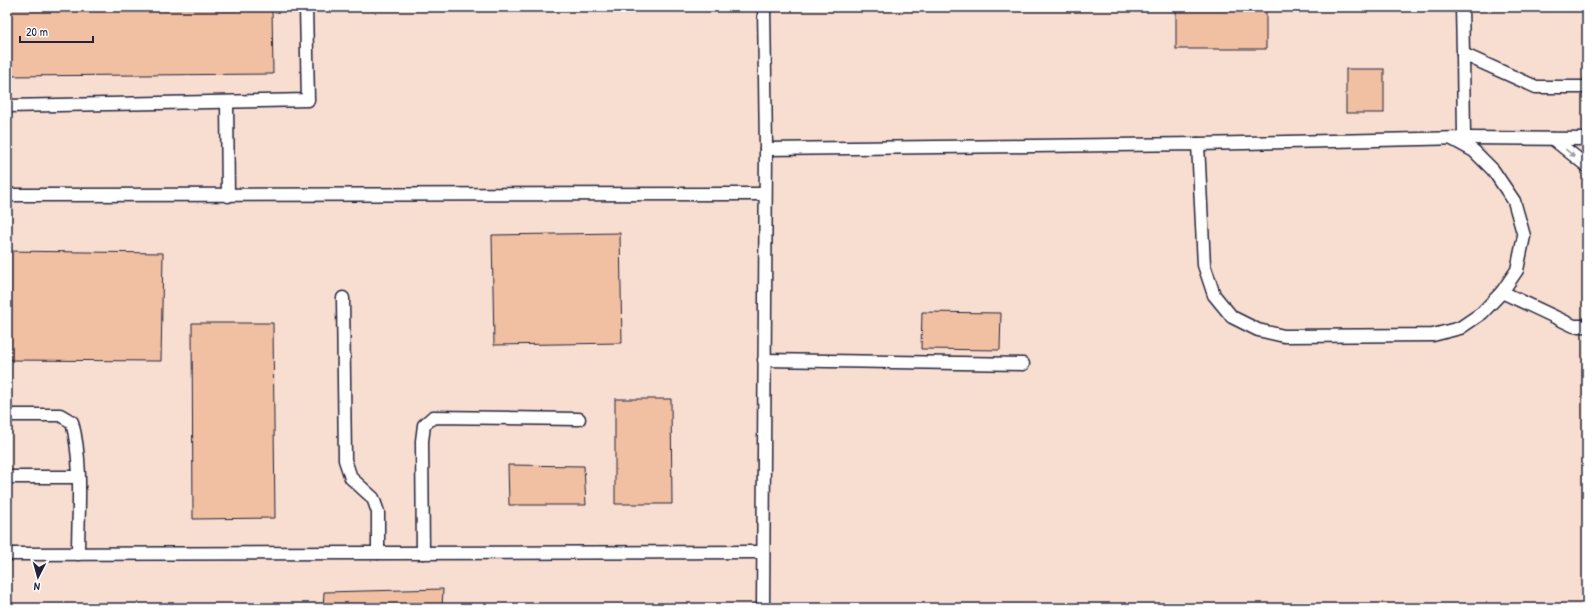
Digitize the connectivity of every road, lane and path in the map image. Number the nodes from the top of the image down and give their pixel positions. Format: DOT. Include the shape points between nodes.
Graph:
graph roads {
  1 [pos="306,7"];
  2 [pos="764,7"];
  3 [pos="1462,7"];
  4 [pos="1463,54"];
  5 [pos="1587,87"];
  6 [pos="227,103"];
  7 [pos="7,106"];
  8 [pos="1464,138"];
  9 [pos="1452,139"];
  10 [pos="1553,139"];
  11 [pos="1587,139"];
  12 [pos="1198,144"];
  13 [pos="766,149"];
  14 [pos="1587,166"];
  15 [pos="765,194"];
  16 [pos="7,195"];
  17 [pos="228,196"];
  18 [pos="1502,292"];
  19 [pos="343,298"];
  20 [pos="1587,326"];
  21 [pos="764,360"];
  22 [pos="1023,364"];
  23 [pos="7,416"];
  24 [pos="579,419"];
  25 [pos="7,477"];
  26 [pos="78,477"];
  27 [pos="762,552"];
  28 [pos="378,553"];
  29 [pos="423,553"];
  30 [pos="7,554"];
  31 [pos="78,554"];
  32 [pos="763,608"];
  1 -- 6 [label="lane" via="308,100"];
  2 -- 13 [label="lane"];
  3 -- 4 [label="lane"];
  4 -- 5 [label="lane" via="1536,87"];
  4 -- 8 [label="lane"];
  6 -- 7 [label="lane"];
  6 -- 17 [label="lane"];
  8 -- 9 [label="lane"];
  8 -- 10 [label="lane"];
  9 -- 12 [label="lane"];
  9 -- 18 [label="lane" via="1474,151 1492,170 1514,201 1524,236 1517,270"];
  10 -- 11 [label="lane"];
  10 -- 14 [label="lane, one-way"];
  12 -- 13 [label="lane"];
  12 -- 18 [label="lane" via="1204,265 1214,295 1232,317 1258,330 1284,336 1432,335 1460,328 1482,313"];
  13 -- 15 [label="lane"];
  15 -- 17 [label="lane"];
  15 -- 21 [label="lane"];
  16 -- 17 [label="lane"];
  18 -- 20 [label="lane" via="1574,326"];
  19 -- 28 [label="lane" via="345,460 351,478 373,498 378,512"];
  21 -- 22 [label="lane"];
  21 -- 27 [label="lane"];
  23 -- 26 [label="lane" via="60,415 72,422 76,436"];
  24 -- 29 [label="lane" via="433,417 424,425 422,441"];
  25 -- 26 [label="lane"];
  26 -- 31 [label="lane"];
  27 -- 29 [label="lane"];
  27 -- 32 [label="lane"];
  28 -- 29 [label="lane"];
  28 -- 31 [label="lane"];
  30 -- 31 [label="lane"];
}
